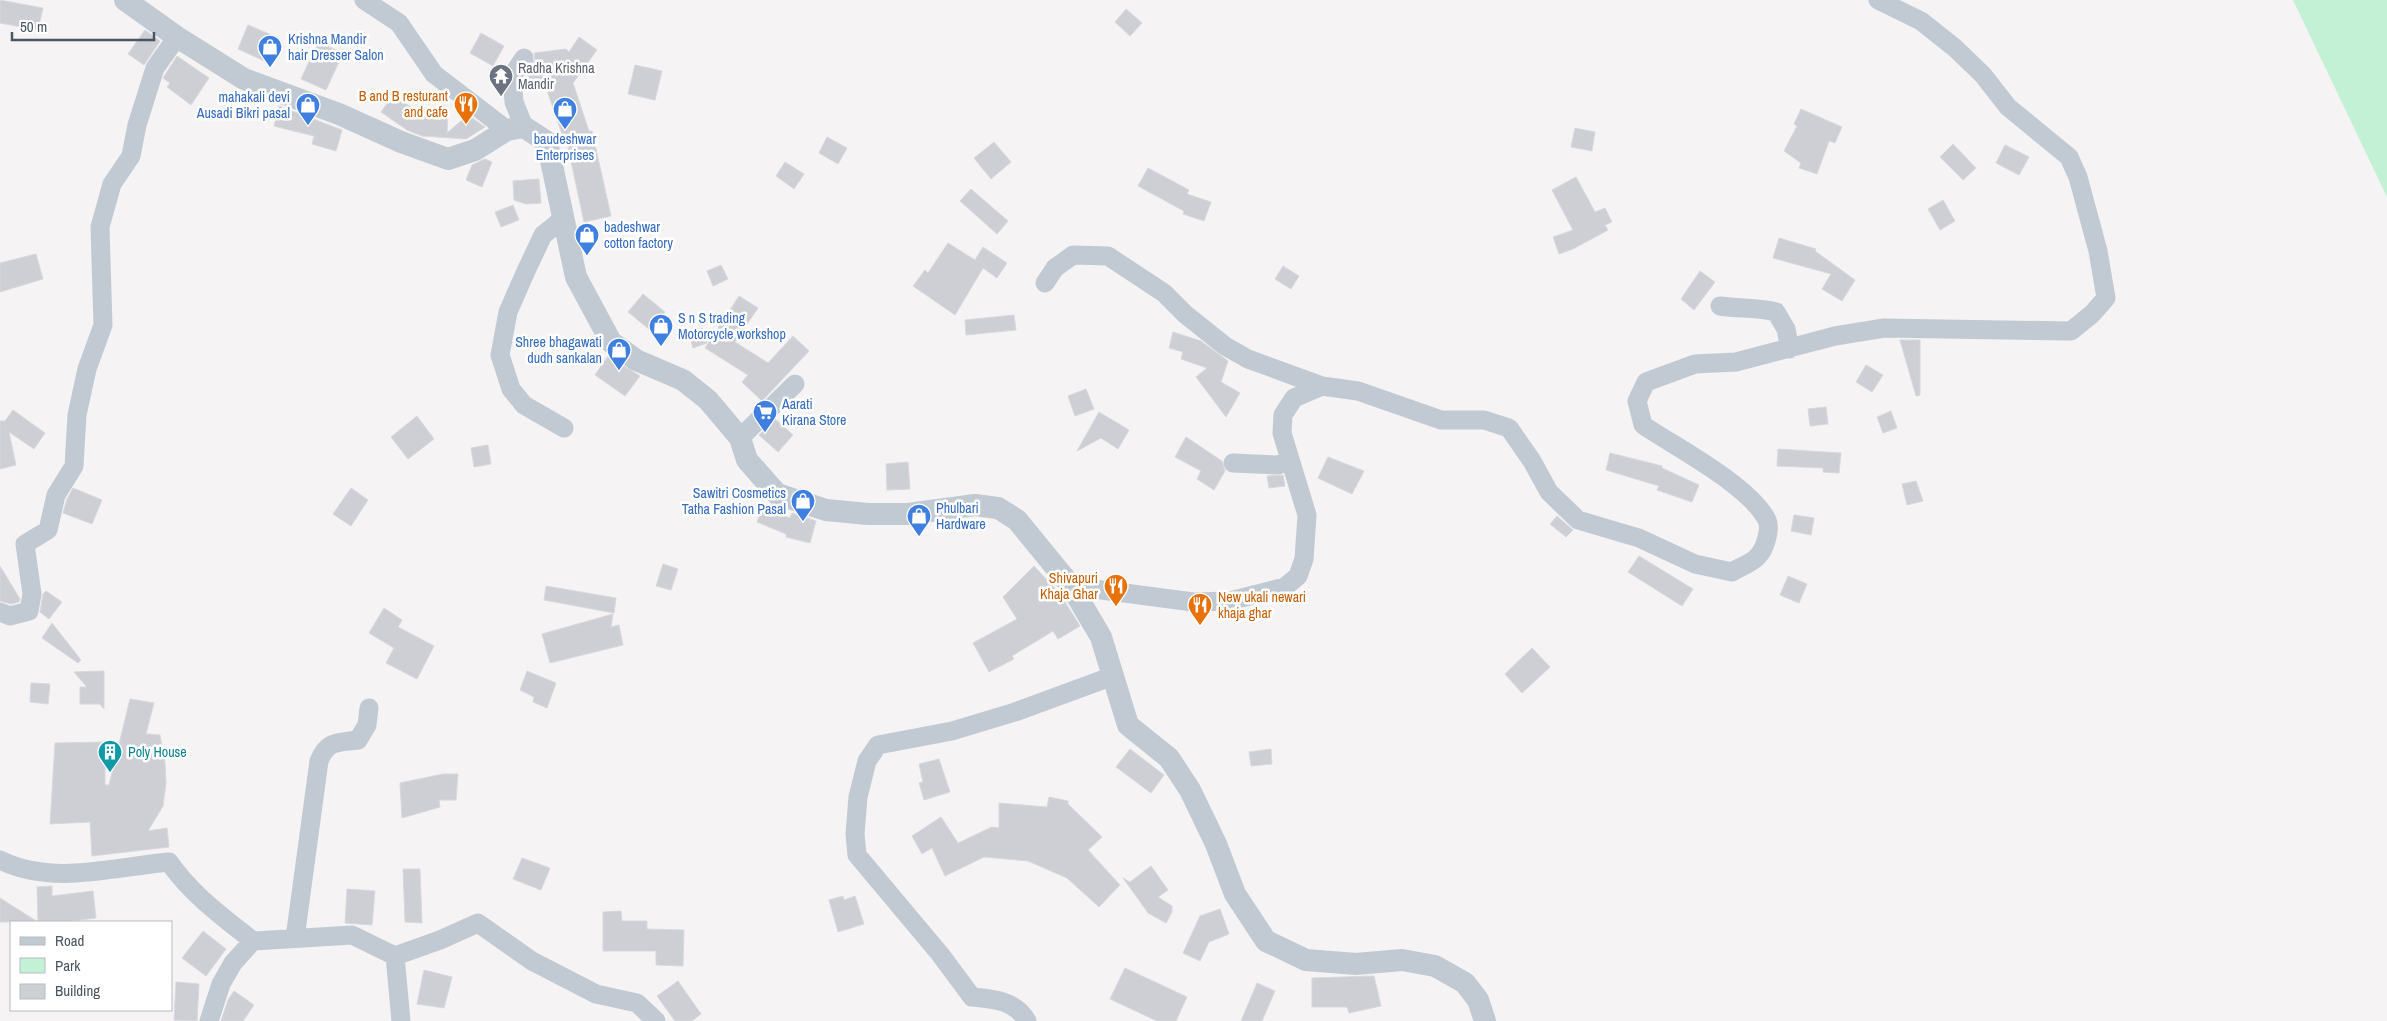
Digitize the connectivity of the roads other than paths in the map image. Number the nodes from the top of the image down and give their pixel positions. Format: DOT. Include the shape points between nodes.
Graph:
graph roads {
  1 [pos="125,0"];
  2 [pos="364,0"];
  3 [pos="1878,0"];
  4 [pos="177,37"];
  5 [pos="524,58"];
  6 [pos="515,128"];
  7 [pos="564,218"];
  8 [pos="1045,283"];
  9 [pos="1720,306"];
  10 [pos="1790,349"];
  11 [pos="795,384"];
  12 [pos="1322,386"];
  13 [pos="564,428"];
  14 [pos="740,438"];
  15 [pos="1290,460"];
  16 [pos="1233,463"];
  17 [pos="1071,586"];
  18 [pos="0,612"];
  19 [pos="1113,676"];
  20 [pos="369,708"];
  21 [pos="0,860"];
  22 [pos="295,938"];
  23 [pos="253,941"];
  24 [pos="395,956"];
  25 [pos="209,1021"];
  26 [pos="401,1021"];
  27 [pos="656,1021"];
  28 [pos="1027,1021"];
  29 [pos="1485,1021"];
  1 -- 4 [label="street"];
  2 -- 6 [label="street" via="398,23 434,74"];
  3 -- 10 [label="street" via="1921,21 1955,48 1983,75 2008,107 2069,157 2078,177 2098,251 2106,298 2071,331 1884,328 1835,336"];
  4 -- 6 [label="street" via="244,79 448,159 475,150"];
  4 -- 18 [label="street" via="155,68 130,156 112,184 100,227 103,325 86,370 77,415 74,466 56,495 48,530 25,544 32,594 29,611 10,616"];
  5 -- 6 [label="street" via="512,76"];
  6 -- 7 [label="street" via="547,142"];
  7 -- 13 [label="street" via="543,236 526,271 508,312 500,355 511,389 524,405"];
  7 -- 14 [label="street" via="576,277 611,342 636,360 683,380 708,400"];
  8 -- 12 [label="street" via="1055,268 1073,255 1108,256 1164,293 1225,346 1248,359"];
  9 -- 10 [label="street" via="1776,312 1786,329"];
  10 -- 12 [label="street" via="1736,362 1695,364 1646,382 1636,401 1643,425 1736,485 1755,502 1768,522 1766,542 1758,557 1732,572 1695,564 1638,538 1578,520 1549,492 1509,428 1484,420 1441,420 1358,391"];
  11 -- 14 [label="street"];
  12 -- 15 [label="street" via="1294,398 1283,415 1282,434"];
  14 -- 17 [label="street" via="747,460 777,494 826,510 908,514 975,504 998,508 1017,520"];
  15 -- 16 [label="street" via="1278,465"];
  15 -- 17 [label="street" via="1307,515 1304,559 1298,576 1285,587 1230,601 1193,602"];
  17 -- 19 [label="street" via="1101,637"];
  19 -- 28 [label="street" via="952,731 878,745 867,761 858,797 857,855 866,867 972,996 1003,1000"];
  19 -- 29 [label="street" via="1128,725 1169,758 1190,790 1235,894 1266,941 1306,960 1356,964 1402,960 1435,966 1465,983 1478,1000"];
  20 -- 22 [label="street" via="367,725 358,740 333,743 325,748 319,761"];
  21 -- 23 [label="street" via="44,873 118,870 168,862 213,910"];
  22 -- 23 [label="street"];
  22 -- 24 [label="street" via="352,935"];
  23 -- 25 [label="street" via="233,963 221,984"];
  24 -- 26 [label="street"];
  24 -- 27 [label="street" via="478,923 532,961 596,994 637,1003"];
}
